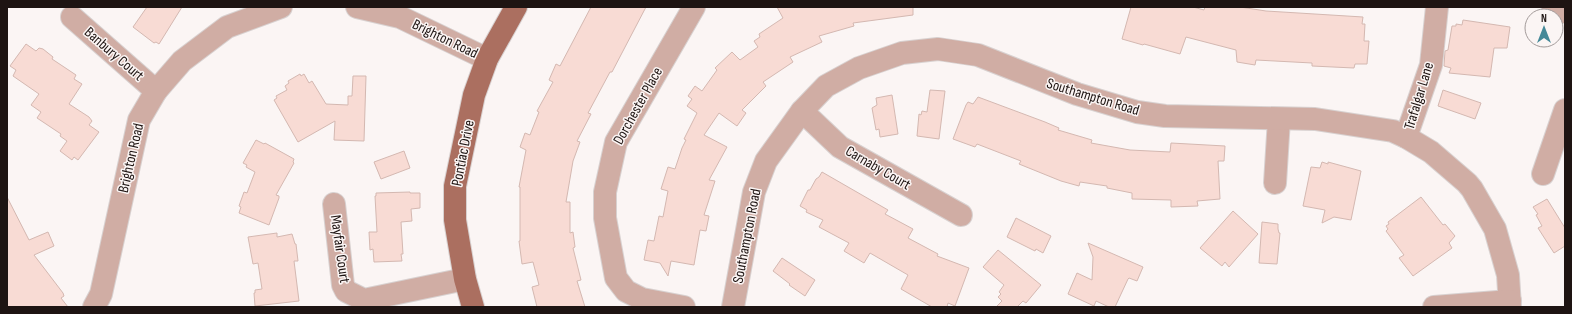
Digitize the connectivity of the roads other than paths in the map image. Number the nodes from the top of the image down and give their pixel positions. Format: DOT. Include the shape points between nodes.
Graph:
graph roads {
  1 [pos="281,7"];
  2 [pos="357,7"];
  3 [pos="516,7"];
  4 [pos="694,7"];
  5 [pos="1436,7"];
  6 [pos="1553,7"];
  7 [pos="1565,12"];
  8 [pos="72,18"];
  9 [pos="486,59"];
  10 [pos="156,92"];
  11 [pos="1565,110"];
  12 [pos="802,111"];
  13 [pos="1279,119"];
  14 [pos="1406,138"];
  15 [pos="1543,174"];
  16 [pos="1275,183"];
  17 [pos="334,204"];
  18 [pos="961,216"];
  19 [pos="466,279"];
  20 [pos="1510,304"];
  21 [pos="94,307"];
  22 [pos="472,307"];
  23 [pos="684,307"];
  24 [pos="733,307"];
  25 [pos="1434,307"];
  1 -- 10 [label="street, Brighton Road" via="227,27 182,60"];
  2 -- 9 [label="street, Brighton Road" via="400,18"];
  3 -- 9 [label="main road, Pontiac Drive"];
  4 -- 23 [label="street, Dorchester Place" via="616,142 605,192 605,218 616,278 626,291 642,299"];
  5 -- 14 [label="street, Trafalgar Lane" via="1431,64"];
  6 -- 7 [label="street"];
  8 -- 10 [label="street, Banbury Court"];
  9 -- 19 [label="main road, Pontiac Drive" via="474,96 455,186 455,220"];
  10 -- 21 [label="street, Brighton Road" via="139,120 101,294"];
  11 -- 15 [label="street"];
  12 -- 13 [label="street, Southampton Road" via="826,86 859,68 902,53 938,49 978,55 1077,94 1137,112 1165,116"];
  12 -- 18 [label="street, Carnaby Court" via="840,147"];
  12 -- 24 [label="street, Southampton Road" via="766,161 754,192"];
  13 -- 14 [label="street, Southampton Road" via="1315,119 1393,131"];
  13 -- 16 [label="street"];
  14 -- 20 [label="street, Southampton Road" via="1431,152 1472,189 1494,229 1508,275"];
  17 -- 19 [label="street, Mayfair Court" via="343,286 346,291 364,300"];
  19 -- 22 [label="main road, Pontiac Drive"];
  20 -- 25 [label="street"];
}
